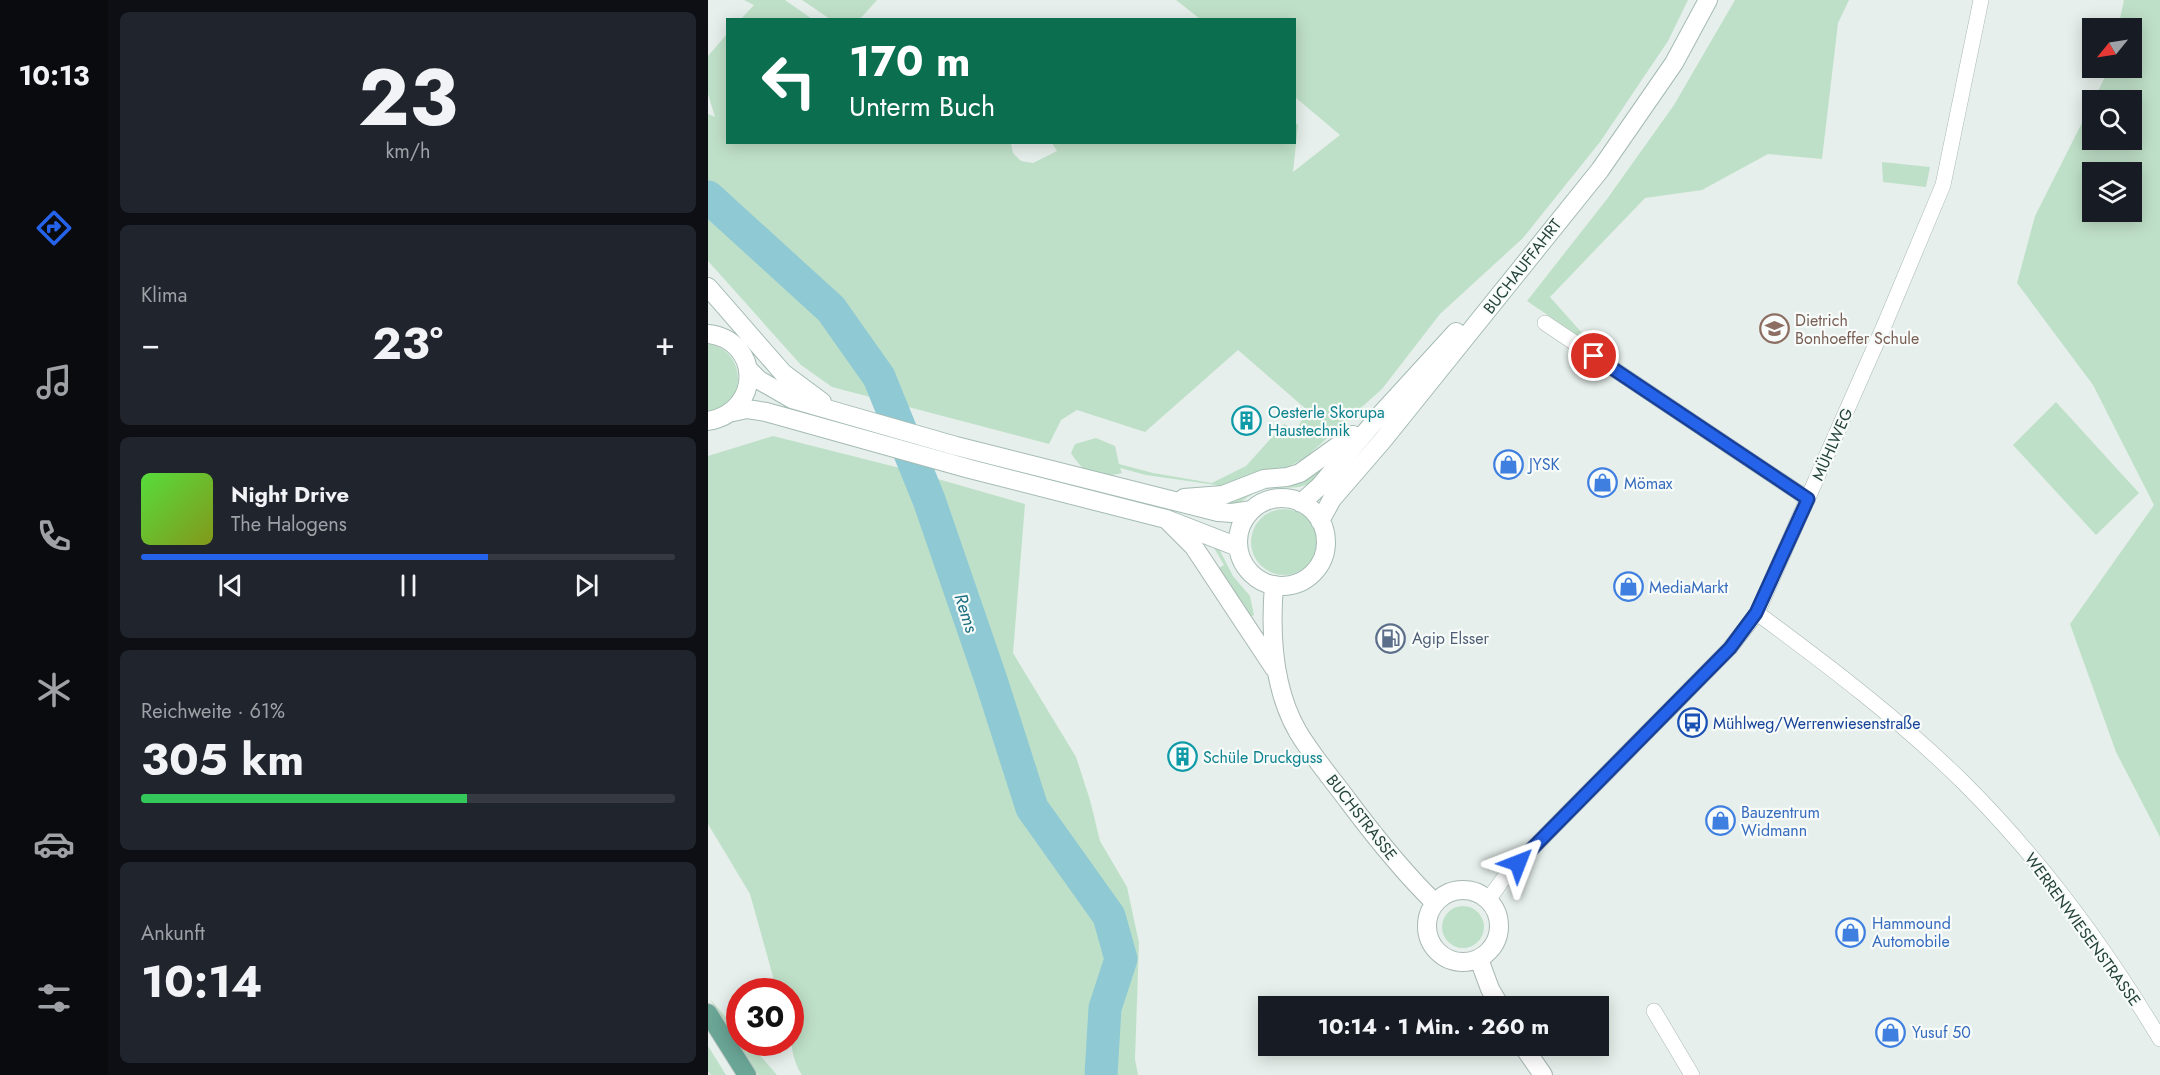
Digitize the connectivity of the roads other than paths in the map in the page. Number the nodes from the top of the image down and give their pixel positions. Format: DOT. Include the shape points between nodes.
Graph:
graph roads {
  1 [pos="1708,0"];
  2 [pos="1981,0"];
  3 [pos="708,287"];
  4 [pos="1483,309"];
  5 [pos="708,319"];
  6 [pos="1545,322"];
  7 [pos="716,336"];
  8 [pos="748,369"];
  9 [pos="733,412"];
  10 [pos="836,412"];
  11 [pos="1380,414"];
  12 [pos="708,421"];
  13 [pos="1169,499"];
  14 [pos="1808,499"];
  15 [pos="1301,503"];
  16 [pos="1252,510"];
  17 [pos="1166,519"];
  18 [pos="1320,521"];
  19 [pos="1238,547"];
  20 [pos="1274,585"];
  21 [pos="1756,613"];
  22 [pos="1277,672"];
  23 [pos="1488,900"];
  24 [pos="1435,903"];
  25 [pos="1479,959"];
  26 [pos="1494,996"];
  27 [pos="1654,1011"];
  28 [pos="708,1013"];
  29 [pos="2160,1039"];
  30 [pos="1530,1056"];
  31 [pos="747,1075"];
  32 [pos="1543,1075"];
  33 [pos="1692,1075"];
  1 -- 4 [label="main road, BUCHAUFFAHRT" via="1674,63 1600,170"];
  2 -- 14 [label="street, MÜHLWEG" via="1943,185"];
  3 -- 10 [label="main road" via="783,373"];
  4 -- 11 [label="main road"];
  4 -- 18 [label="main road, BUCHAUFFAHRT" via="1383,440 1332,499"];
  5 -- 7 [label="main road"];
  6 -- 14 [label="street"];
  7 -- 8 [label="main road" via="739,351"];
  8 -- 9 [label="main road" via="746,392"];
  8 -- 10 [label="main road" via="766,385 792,399"];
  9 -- 12 [label="main road"];
  9 -- 17 [label="main road" via="766,412"];
  10 -- 13 [label="main road"];
  11 -- 13 [label="main road" via="1300,472 1264,479 1223,495"];
  11 -- 15 [label="main road" via="1319,488"];
  13 -- 16 [label="main road" via="1218,512"];
  14 -- 21 [label="street, MÜHLWEG"];
  15 -- 16 [label="main road" via="1275,499"];
  15 -- 18 [label="main road"];
  16 -- 19 [label="main road" via="1241,526"];
  17 -- 19 [label="main road"];
  17 -- 22 [label="main road" via="1194,548"];
  18 -- 20 [label="main road" via="1325,546 1317,568 1298,583"];
  19 -- 20 [label="main road" via="1250,572"];
  20 -- 22 [label="main road, BUCHSTRASSE" via="1272,628"];
  21 -- 23 [label="street, MÜHLWEG" via="1730,648 1518,863"];
  21 -- 29 [label="street, WERRENWIESENSTRASSE" via="1878,705 1972,792 2071,907"];
  22 -- 24 [label="main road, BUCHSTRASSE" via="1297,729 1310,751 1386,850"];
  23 -- 24 [label="main road" via="1479,893 1461,890 1444,895"];
  23 -- 25 [label="main road" via="1499,920 1499,932 1495,943"];
  24 -- 25 [label="main road" via="1427,931 1435,948 1460,962"];
  25 -- 26 [label="main road"];
  27 -- 33 [label="street"];
  28 -- 31 [label="main road"];
  30 -- 32 [label="main road"];
}
